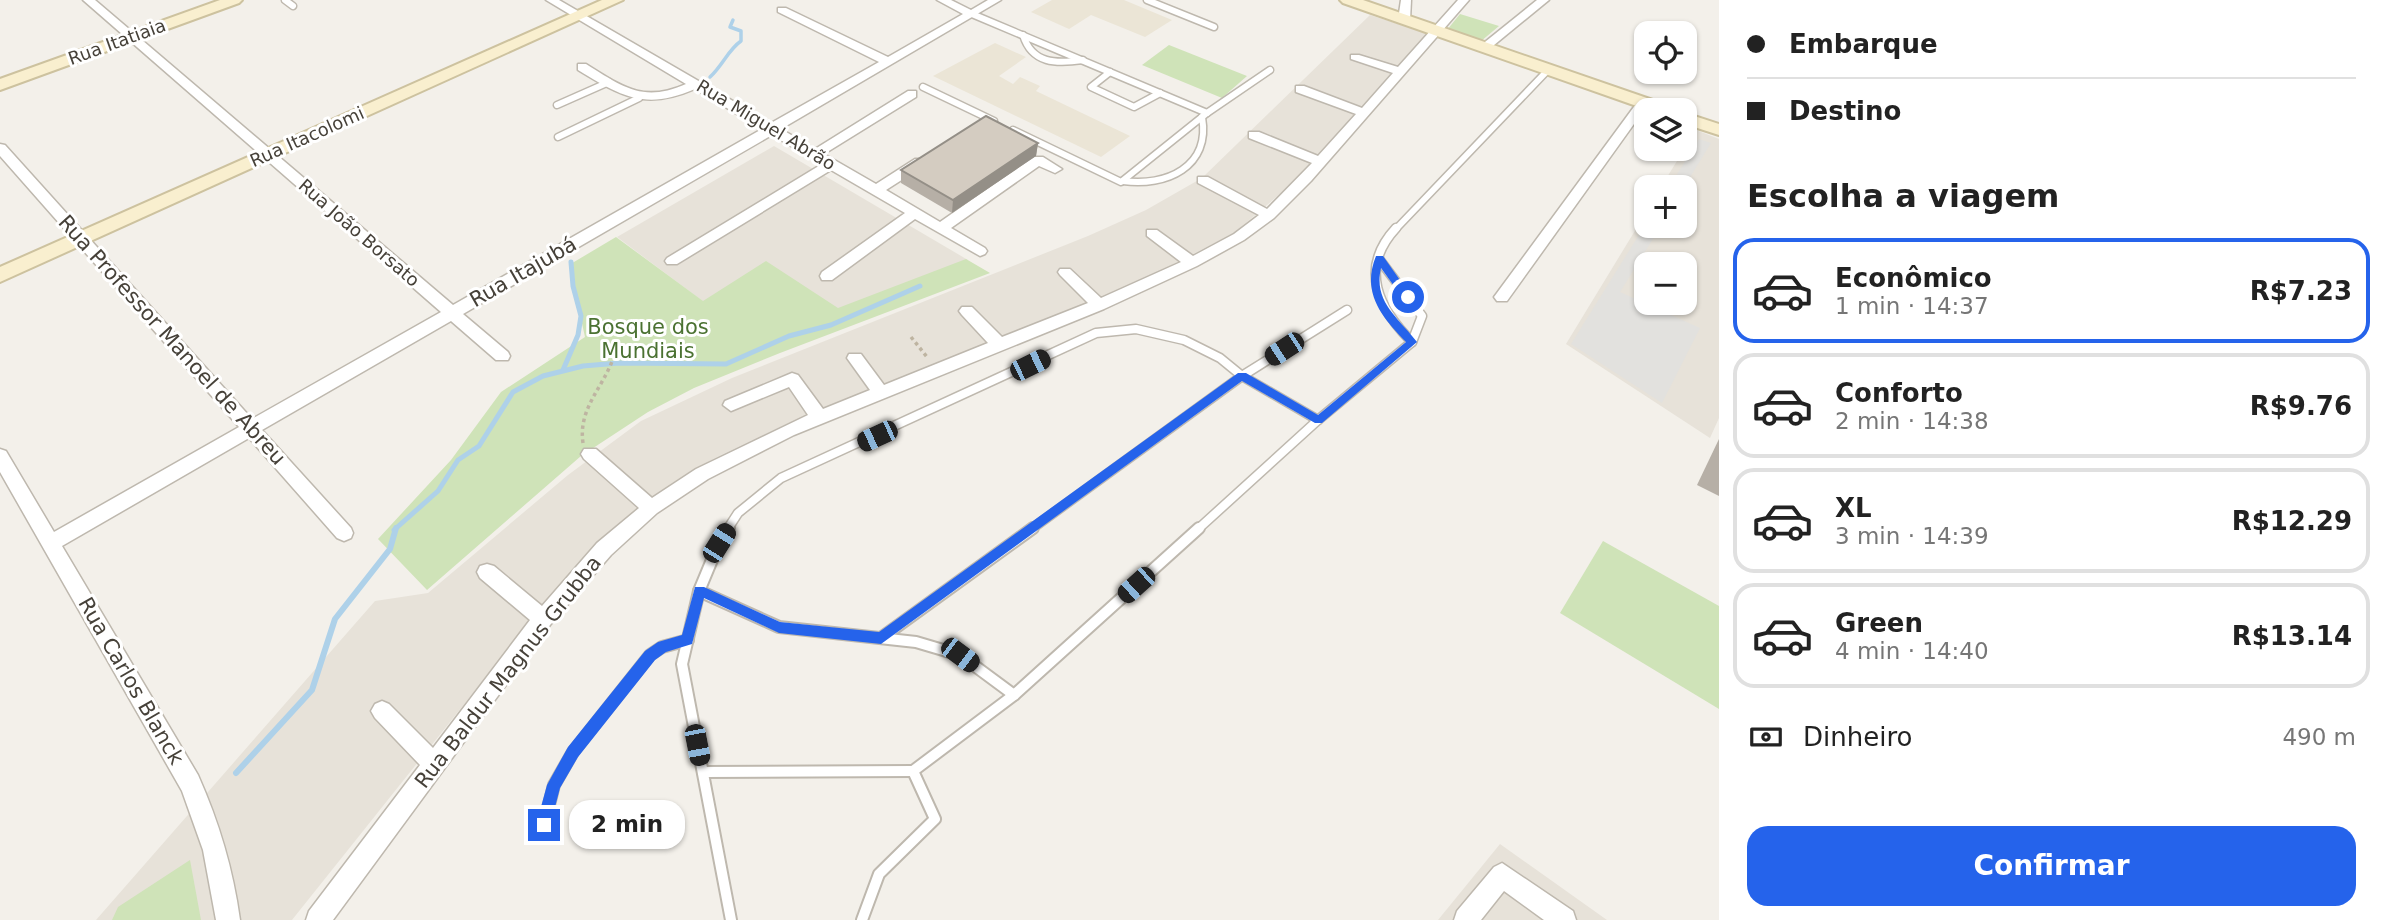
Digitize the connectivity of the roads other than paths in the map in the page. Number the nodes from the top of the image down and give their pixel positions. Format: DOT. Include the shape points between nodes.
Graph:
graph roads {
  1 [pos="88,0"];
  2 [pos="234,0"];
  3 [pos="285,0"];
  4 [pos="551,0"];
  5 [pos="615,0"];
  6 [pos="942,0"];
  7 [pos="996,0"];
  8 [pos="1147,0"];
  9 [pos="1348,0"];
  10 [pos="1406,0"];
  11 [pos="1464,0"];
  12 [pos="1544,0"];
  13 [pos="293,6"];
  14 [pos="782,10"];
  15 [pos="972,13"];
  16 [pos="579,16"];
  17 [pos="1404,20"];
  18 [pos="1214,27"];
  19 [pos="1437,31"];
  20 [pos="1023,35"];
  21 [pos="130,38"];
  22 [pos="1484,48"];
  23 [pos="1355,57"];
  24 [pos="1083,60"];
  25 [pos="889,62"];
  26 [pos="582,67"];
  27 [pos="1270,70"];
  28 [pos="1548,70"];
  29 [pos="1110,72"];
  30 [pos="1401,72"];
  31 [pos="609,82"];
  32 [pos="697,84"];
  33 [pos="0,85"];
  34 [pos="1300,89"];
  35 [pos="918,91"];
  36 [pos="1160,93"];
  37 [pos="639,98"];
  38 [pos="1634,100"];
  39 [pos="557,105"];
  40 [pos="1364,113"];
  41 [pos="1205,115"];
  42 [pos="1634,115"];
  43 [pos="997,122"];
  44 [pos="1697,122"];
  45 [pos="1009,128"];
  46 [pos="772,129"];
  47 [pos="1719,130"];
  48 [pos="1254,135"];
  49 [pos="558,137"];
  50 [pos="0,148"];
  51 [pos="815,154"];
  52 [pos="268,155"];
  53 [pos="931,155"];
  54 [pos="1321,162"];
  55 [pos="831,164"];
  56 [pos="1055,169"];
  57 [pos="1203,180"];
  58 [pos="1123,181"];
  59 [pos="876,190"];
  60 [pos="915,213"];
  61 [pos="1269,215"];
  62 [pos="941,228"];
  63 [pos="1152,233"];
  64 [pos="82,237"];
  65 [pos="979,251"];
  66 [pos="1379,259"];
  67 [pos="672,261"];
  68 [pos="1192,263"];
  69 [pos="1065,272"];
  70 [pos="0,275"];
  71 [pos="827,276"];
  72 [pos="1502,297"];
  73 [pos="1099,305"];
  74 [pos="1346,310"];
  75 [pos="967,311"];
  76 [pos="452,313"];
  77 [pos="1412,342"];
  78 [pos="1000,345"];
  79 [pos="502,356"];
  80 [pos="855,358"];
  81 [pos="1242,376"];
  82 [pos="880,392"];
  83 [pos="731,405"];
  84 [pos="819,417"];
  85 [pos="1318,421"];
  86 [pos="251,428"];
  87 [pos="590,454"];
  88 [pos="0,456"];
  89 [pos="651,508"];
  90 [pos="344,533"];
  91 [pos="51,543"];
  92 [pos="487,572"];
  93 [pos="699,590"];
  94 [pos="543,620"];
  95 [pos="881,638"];
  96 [pos="688,640"];
  97 [pos="1014,695"];
  98 [pos="382,710"];
  99 [pos="434,764"];
  100 [pos="913,771"];
  101 [pos="703,772"];
  102 [pos="544,825"];
  103 [pos="228,920"];
  104 [pos="318,920"];
  105 [pos="731,920"];
  106 [pos="862,920"];
  107 [pos="1466,920"];
  108 [pos="1564,920"];
  1 -- 21 [label="street, Rua João Borsato"];
  2 -- 21 [label="main road, Rua Itatiaia"];
  3 -- 13 [label="lane"];
  4 -- 16 [label="street, Rua Miguel Abrão"];
  5 -- 16 [label="main road, Rua Itacolomi"];
  6 -- 15 [label="street"];
  7 -- 15 [label="street, Rua Itajubá"];
  8 -- 18 [label="lane"];
  9 -- 17 [label="main road"];
  10 -- 17 [label="street"];
  11 -- 19 [label="street, Rua Baldur Magnus Grubba"];
  12 -- 22 [label="street"];
  14 -- 25 [label="street"];
  15 -- 20 [label="lane"];
  15 -- 25 [label="street, Rua Itajubá"];
  16 -- 32 [label="street, Rua Miguel Abrão"];
  16 -- 52 [label="main road, Rua Itacolomi"];
  17 -- 19 [label="main road"];
  19 -- 22 [label="main road"];
  19 -- 30 [label="street, Rua Baldur Magnus Grubba"];
  20 -- 24 [label="lane"];
  20 -- 24 [label="lane" via="1026,49 1034,56 1062,63"];
  21 -- 33 [label="main road, Rua Itatiaia"];
  21 -- 52 [label="street, Rua João Borsato"];
  22 -- 28 [label="main road"];
  23 -- 30 [label="street"];
  24 -- 29 [label="lane"];
  25 -- 46 [label="street, Rua Itajubá"];
  26 -- 31 [label="street"];
  27 -- 41 [label="lane"];
  28 -- 38 [label="main road"];
  28 -- 66 [label="lane" via="1390,235"];
  29 -- 36 [label="lane"];
  29 -- 36 [label="lane" via="1091,87 1134,107"];
  30 -- 40 [label="street, Rua Baldur Magnus Grubba"];
  31 -- 37 [label="street"];
  31 -- 39 [label="lane"];
  32 -- 37 [label="street" via="659,98"];
  32 -- 46 [label="street, Rua Miguel Abrão"];
  34 -- 40 [label="street"];
  35 -- 43 [label="lane"];
  35 -- 51 [label="street"];
  36 -- 41 [label="lane"];
  37 -- 49 [label="lane"];
  40 -- 54 [label="street, Rua Baldur Magnus Grubba"];
  41 -- 58 [label="lane"];
  41 -- 58 [label="lane" via="1204,142 1185,167 1150,183"];
  42 -- 72 [label="street"];
  44 -- 47 [label="main road"];
  45 -- 58 [label="lane"];
  46 -- 51 [label="street, Rua Miguel Abrão"];
  46 -- 76 [label="street, Rua Itajubá"];
  48 -- 54 [label="street"];
  50 -- 64 [label="street, Rua Professor Manoel de Abreu"];
  51 -- 55 [label="street, Rua Miguel Abrão"];
  52 -- 64 [label="main road, Rua Itacolomi"];
  52 -- 76 [label="street, Rua João Borsato"];
  53 -- 59 [label="street"];
  54 -- 61 [label="street, Rua Baldur Magnus Grubba"];
  55 -- 59 [label="street, Rua Miguel Abrão"];
  55 -- 67 [label="street"];
  56 -- 62 [label="street" via="1038,160"];
  57 -- 61 [label="street"];
  59 -- 60 [label="street, Rua Miguel Abrão"];
  60 -- 62 [label="street, Rua Miguel Abrão"];
  60 -- 71 [label="street"];
  61 -- 68 [label="street, Rua Baldur Magnus Grubba"];
  62 -- 65 [label="street, Rua Miguel Abrão"];
  63 -- 68 [label="street"];
  64 -- 70 [label="main road, Rua Itacolomi"];
  64 -- 86 [label="street, Rua Professor Manoel de Abreu"];
  66 -- 77 [label="lane" via="1375,292 1385,314"];
  66 -- 77 [label="lane" via="1422,316"];
  68 -- 73 [label="street, Rua Baldur Magnus Grubba"];
  69 -- 73 [label="street"];
  73 -- 78 [label="street, Rua Baldur Magnus Grubba"];
  74 -- 81 [label="lane"];
  75 -- 78 [label="street"];
  76 -- 79 [label="street, Rua João Borsato"];
  76 -- 86 [label="street, Rua Itajubá"];
  77 -- 85 [label="lane"];
  78 -- 82 [label="street, Rua Baldur Magnus Grubba"];
  80 -- 82 [label="street"];
  81 -- 85 [label="lane"];
  81 -- 93 [label="lane" via="1220,358 1184,340 1136,329 1096,333 781,478 738,513"];
  81 -- 95 [label="lane"];
  82 -- 84 [label="street, Rua Baldur Magnus Grubba"];
  83 -- 84 [label="street" via="792,379"];
  84 -- 89 [label="street, Rua Baldur Magnus Grubba" via="720,464"];
  85 -- 97 [label="lane"];
  86 -- 90 [label="street, Rua Professor Manoel de Abreu"];
  86 -- 91 [label="street, Rua Itajubá"];
  87 -- 89 [label="street"];
  88 -- 91 [label="street, Rua Carlos Blanck"];
  89 -- 94 [label="street, Rua Baldur Magnus Grubba" via="604,549"];
  91 -- 103 [label="street, Rua Carlos Blanck" via="190,783 205,815 223,878"];
  92 -- 94 [label="street"];
  93 -- 95 [label="lane" via="779,627"];
  93 -- 96 [label="lane"];
  94 -- 99 [label="street, Rua Baldur Magnus Grubba"];
  95 -- 97 [label="lane" via="960,655"];
  96 -- 101 [label="lane" via="682,664"];
  96 -- 102 [label="lane" via="662,647 650,656 573,752 554,785"];
  97 -- 100 [label="lane"];
  98 -- 99 [label="street"];
  99 -- 104 [label="street, Rua Baldur Magnus Grubba"];
  100 -- 101 [label="lane"];
  100 -- 106 [label="lane" via="935,819 879,874"];
  101 -- 105 [label="lane"];
  107 -- 108 [label="street" via="1502,875"];
}
